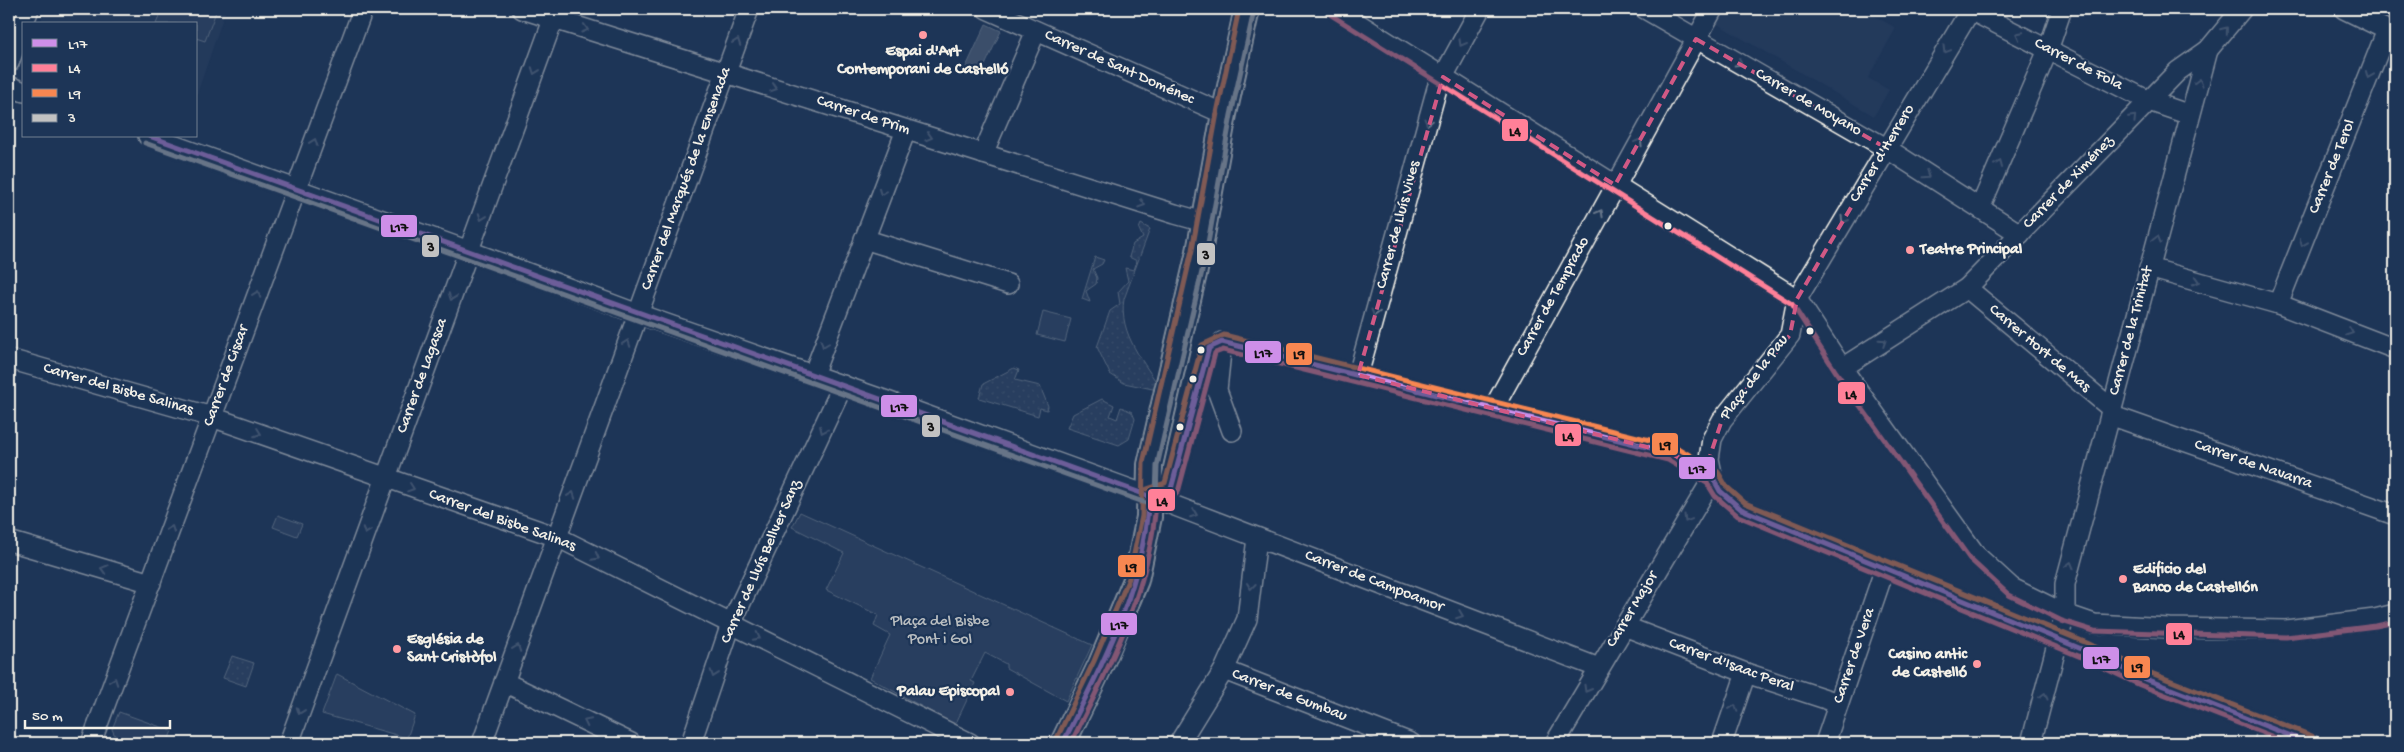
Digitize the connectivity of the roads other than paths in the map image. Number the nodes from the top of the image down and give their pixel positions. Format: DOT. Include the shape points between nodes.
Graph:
graph roads {
  1 [pos="29,9"];
  2 [pos="363,9"];
  3 [pos="522,9"];
  4 [pos="749,9"];
  5 [pos="987,9"];
  6 [pos="1247,9"];
  7 [pos="1335,9"];
  8 [pos="1480,9"];
  9 [pos="1645,9"];
  10 [pos="1713,9"];
  11 [pos="1970,9"];
  12 [pos="2062,9"];
  13 [pos="2242,9"];
  14 [pos="2344,9"];
  15 [pos="556,14"];
  16 [pos="24,22"];
  17 [pos="22,28"];
  18 [pos="1036,30"];
  19 [pos="2391,32"];
  20 [pos="1696,38"];
  21 [pos="2048,50"];
  22 [pos="2208,50"];
  23 [pos="9,63"];
  24 [pos="725,73"];
  25 [pos="1443,76"];
  26 [pos="9,86"];
  27 [pos="22,91"];
  28 [pos="2149,101"];
  29 [pos="1224,114"];
  30 [pos="2190,115"];
  31 [pos="906,130"];
  32 [pos="154,138"];
  33 [pos="1886,148"];
  34 [pos="983,154"];
  35 [pos="1615,185"];
  36 [pos="296,189"];
  37 [pos="1980,208"];
  38 [pos="1204,222"];
  39 [pos="2020,234"];
  40 [pos="864,240"];
  41 [pos="469,251"];
  42 [pos="2149,268"];
  43 [pos="1008,284"];
  44 [pos="1967,288"];
  45 [pos="1797,299"];
  46 [pos="2278,304"];
  47 [pos="638,314"];
  48 [pos="2395,349"];
  49 [pos="9,358"];
  50 [pos="1842,368"];
  51 [pos="813,375"];
  52 [pos="1358,376"];
  53 [pos="843,386"];
  54 [pos="1493,409"];
  55 [pos="2111,412"];
  56 [pos="212,417"];
  57 [pos="1232,431"];
  58 [pos="1714,478"];
  59 [pos="385,479"];
  60 [pos="1148,496"];
  61 [pos="2395,514"];
  62 [pos="557,537"];
  63 [pos="1257,538"];
  64 [pos="9,542"];
  65 [pos="1885,568"];
  66 [pos="151,583"];
  67 [pos="2065,614"];
  68 [pos="2395,614"];
  69 [pos="731,624"];
  70 [pos="1624,626"];
  71 [pos="2060,640"];
  72 [pos="1599,668"];
  73 [pos="1224,670"];
  74 [pos="1746,673"];
  75 [pos="504,682"];
  76 [pos="1838,703"];
  77 [pos="2266,734"];
  78 [pos="92,743"];
  79 [pos="289,743"];
  80 [pos="482,743"];
  81 [pos="631,743"];
  82 [pos="691,743"];
  83 [pos="970,743"];
  84 [pos="1063,743"];
  85 [pos="1179,743"];
  86 [pos="1411,743"];
  87 [pos="1555,743"];
  88 [pos="1722,743"];
  89 [pos="1825,743"];
  90 [pos="2031,743"];
  91 [pos="2309,743"];
  1 -- 16 [label="street"];
  36 -- 2 [label="street, Carrer de Ciscar, one-way"];
  3 -- 15 [label="street, Carrer de Prim"];
  24 -- 4 [label="street, Carrer del Marqués de la Ensenada, one-way"];
  5 -- 18 [label="street, Carrer de Sant Doménec"];
  6 -- 29 [label="main road"];
  7 -- 25 [label="street"];
  8 -- 25 [label="street, Carrer de Lluís Vives, one-way"];
  9 -- 20 [label="street, Carrer de Moyano"];
  10 -- 20 [label="street, Carrer de Temprado"];
  21 -- 11 [label="street, Carrer de Fola, one-way"];
  11 -- 33 [label="street, Carrer d'Herrero, one-way"];
  12 -- 21 [label="street"];
  22 -- 13 [label="street, Carrer de la Trinitat, one-way"];
  14 -- 19 [label="street"];
  15 -- 24 [label="street, Carrer de Prim, one-way"];
  15 -- 41 [label="street, Carrer de Lagasca, one-way"];
  17 -- 23 [label="street"];
  18 -- 29 [label="street, Carrer de Sant Doménec"];
  18 -- 34 [label="street"];
  19 -- 46 [label="street, Carrer de Terol, one-way"];
  20 -- 33 [label="street, Carrer de Moyano, one-way"];
  35 -- 20 [label="street, Carrer de Temprado, one-way"];
  21 -- 28 [label="street, Carrer de Fola"];
  37 -- 21 [label="street, one-way"];
  22 -- 28 [label="street, Carrer de la Trinitat" via="2178,71"];
  30 -- 22 [label="street, Carrer de la Trinitat, one-way"];
  24 -- 31 [label="street, Carrer de Prim, one-way"];
  24 -- 47 [label="street, Carrer del Marqués de la Ensenada"];
  25 -- 35 [label="street"];
  25 -- 52 [label="street, Carrer de Lluís Vives, one-way" via="1437,88"];
  26 -- 27 [label="street"];
  28 -- 30 [label="street, Carrer de Fola"];
  39 -- 28 [label="street, Carrer de Ximénez, one-way"];
  29 -- 38 [label="main road"];
  42 -- 30 [label="street, Carrer de la Trinitat, one-way"];
  31 -- 34 [label="street, Carrer de Prim, one-way"];
  31 -- 40 [label="street, one-way"];
  32 -- 36 [label="street, Carrer de Campoamor"];
  33 -- 37 [label="street, Carrer de Moyano, one-way"];
  33 -- 45 [label="street, Carrer d'Herrero, one-way"];
  34 -- 38 [label="street, Carrer de Prim, one-way"];
  35 -- 45 [label="street"];
  54 -- 35 [label="street, Carrer de Temprado, one-way"];
  36 -- 41 [label="street, Carrer de Campoamor"];
  56 -- 36 [label="street, Carrer de Ciscar, one-way"];
  37 -- 39 [label="street, Carrer de Moyano"];
  38 -- 60 [label="main road" via="1150,465"];
  39 -- 44 [label="street, Carrer de Ximénez"];
  40 -- 43 [label="street"];
  40 -- 51 [label="street, one-way"];
  41 -- 47 [label="street, Carrer de Campoamor"];
  41 -- 59 [label="street, Carrer de Lagasca, one-way"];
  42 -- 46 [label="street, one-way"];
  42 -- 55 [label="street, Carrer de la Trinitat"];
  50 -- 44 [label="street, Carrer de Ximénez, one-way"];
  44 -- 55 [label="street, Carrer Hort de Mas"];
  45 -- 50 [label="street"];
  45 -- 58 [label="street, Plaça de la Pau" via="1790,335 1722,420 1712,439 1709,459"];
  46 -- 48 [label="street, one-way"];
  47 -- 51 [label="street, Carrer de Campoamor"];
  62 -- 47 [label="street, Carrer del Marqués de la Ensenada, one-way"];
  49 -- 56 [label="street, Carrer del Bisbe Salinas"];
  50 -- 67 [label="street" via="1976,555 2012,588"];
  51 -- 53 [label="street, Carrer de Campoamor"];
  52 -- 54 [label="street"];
  52 -- 57 [label="street" via="1222,342 1217,390"];
  53 -- 60 [label="street, Carrer de Campoamor"];
  53 -- 69 [label="street, Carrer de Lluís Bellver Sanz, one-way"];
  54 -- 58 [label="street" via="1671,453"];
  55 -- 61 [label="street, Carrer de Navarra"];
  67 -- 55 [label="street, Carrer de la Trinitat, one-way" via="2065,584"];
  56 -- 59 [label="street, Carrer del Bisbe Salinas, one-way"];
  66 -- 56 [label="street, Carrer de Ciscar, one-way"];
  58 -- 65 [label="street" via="1720,491 1741,508"];
  58 -- 70 [label="street, Carrer Major, one-way"];
  59 -- 62 [label="street, Carrer del Bisbe Salinas, one-way"];
  59 -- 79 [label="street, Carrer de Lagasca, one-way"];
  60 -- 63 [label="street, Carrer de Campoamor, one-way"];
  60 -- 84 [label="main road" via="1149,517 1136,580"];
  62 -- 69 [label="street, Carrer del Bisbe Salinas, one-way"];
  75 -- 62 [label="street, Carrer del Marqués de la Ensenada, one-way"];
  63 -- 72 [label="street, Carrer de Campoamor, one-way"];
  63 -- 73 [label="street, one-way" via="1247,619"];
  66 -- 64 [label="street, one-way"];
  65 -- 71 [label="street"];
  65 -- 76 [label="street, Carrer de Vera"];
  78 -- 66 [label="street, Carrer de Ciscar, one-way"];
  67 -- 68 [label="street" via="2094,624 2286,630"];
  67 -- 71 [label="street, Carrer de la Trinitat"];
  69 -- 82 [label="street, Carrer de Lluís Bellver Sanz, one-way"];
  69 -- 83 [label="street, Carrer del Bisbe Salinas, one-way"];
  70 -- 72 [label="street, Carrer Major"];
  70 -- 74 [label="street, Carrer d'Isaac Peral"];
  71 -- 77 [label="street"];
  90 -- 71 [label="street, Carrer de la Trinitat, one-way"];
  72 -- 87 [label="street, Carrer Major, one-way"];
  73 -- 85 [label="street"];
  73 -- 86 [label="street, Carrer de Gumbau"];
  74 -- 76 [label="street, Carrer d'Isaac Peral"];
  88 -- 74 [label="street, one-way"];
  75 -- 80 [label="street, Carrer del Marqués de la Ensenada"];
  81 -- 75 [label="street, one-way"];
  76 -- 89 [label="street, Carrer de Vera"];
  77 -- 91 [label="street"];
}
